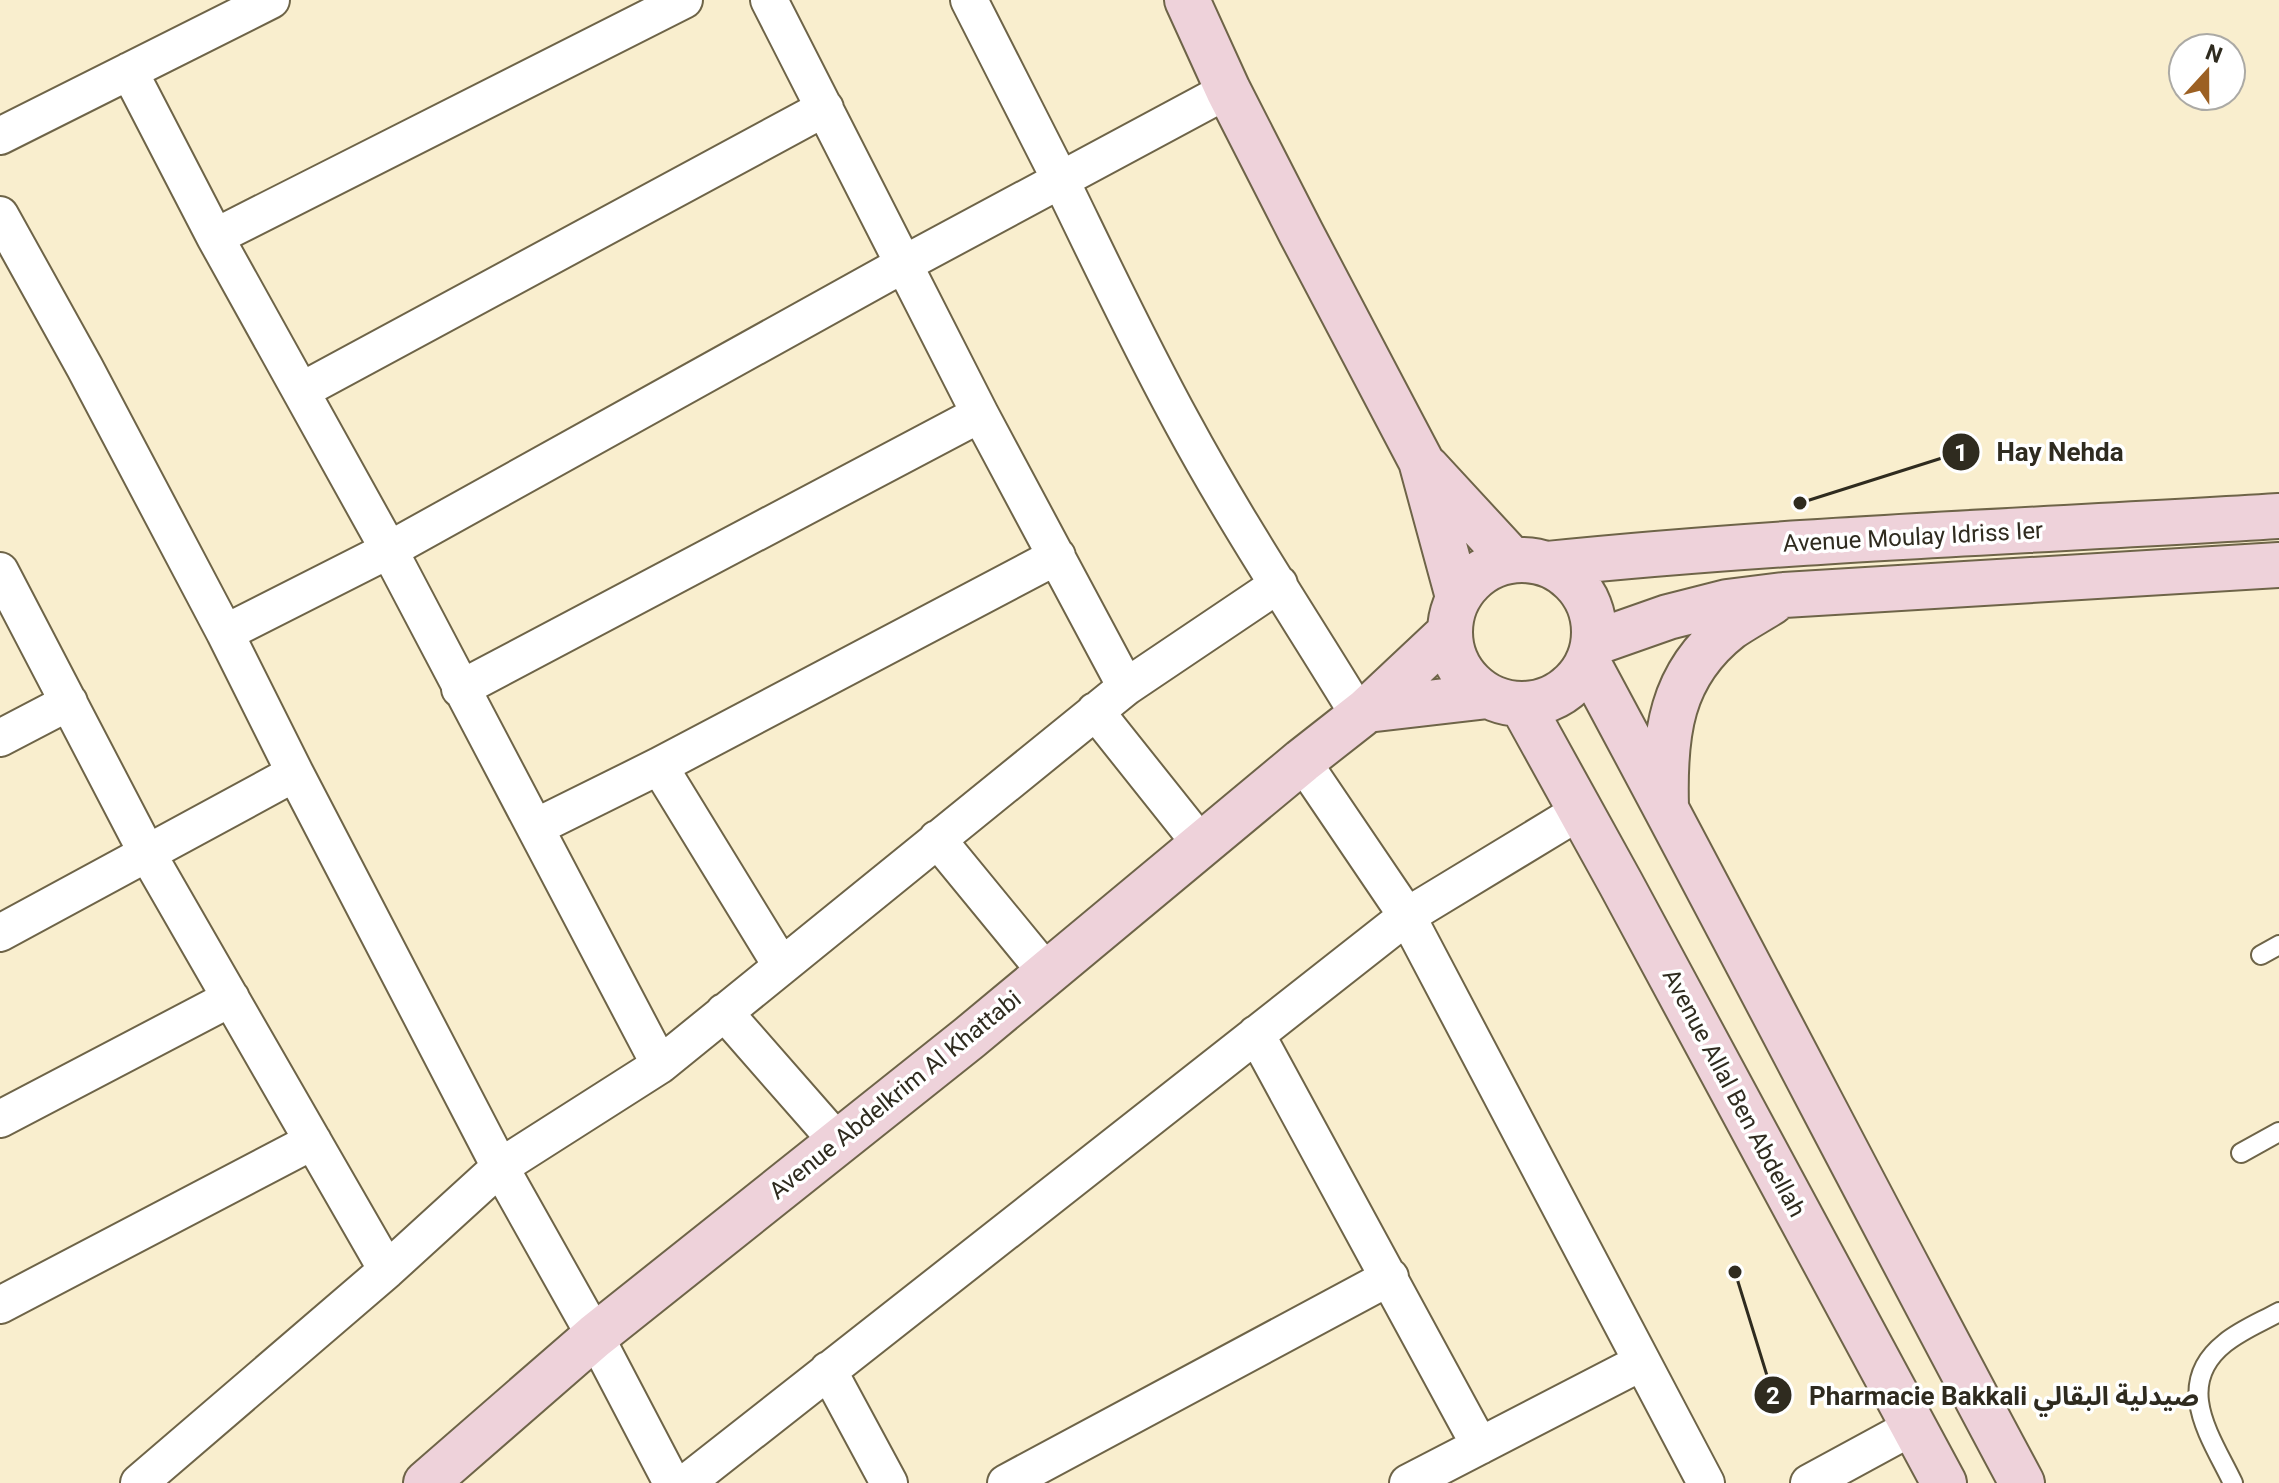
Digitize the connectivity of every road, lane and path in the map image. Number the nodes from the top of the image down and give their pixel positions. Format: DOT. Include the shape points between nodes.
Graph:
graph roads {
  1 [pos="271,0"];
  2 [pos="684,0"];
  3 [pos="769,0"];
  4 [pos="969,0"];
  5 [pos="1187,0"];
  6 [pos="129,71"];
  7 [pos="1228,90"];
  8 [pos="825,108"];
  9 [pos="0,136"];
  10 [pos="1060,180"];
  11 [pos="0,215"];
  12 [pos="215,237"];
  13 [pos="904,264"];
  14 [pos="301,391"];
  15 [pos="980,414"];
  16 [pos="1421,461"];
  17 [pos="2279,516"];
  18 [pos="389,550"];
  19 [pos="1057,556"];
  20 [pos="1530,562"];
  21 [pos="2279,565"];
  22 [pos="0,571"];
  23 [pos="1279,584"];
  24 [pos="1784,595"];
  25 [pos="1453,615"];
  26 [pos="225,633"];
  27 [pos="1591,653"];
  28 [pos="1126,687"];
  29 [pos="460,689"];
  30 [pos="1505,700"];
  31 [pos="69,702"];
  32 [pos="1095,711"];
  33 [pos="1363,713"];
  34 [pos="0,738"];
  35 [pos="1302,761"];
  36 [pos="659,766"];
  37 [pos="295,773"];
  38 [pos="1666,808"];
  39 [pos="1580,811"];
  40 [pos="536,827"];
  41 [pos="937,839"];
  42 [pos="1201,844"];
  43 [pos="147,853"];
  44 [pos="1407,916"];
  45 [pos="0,933"];
  46 [pos="2279,945"];
  47 [pos="2261,955"];
  48 [pos="781,965"];
  49 [pos="1047,973"];
  50 [pos="231,998"];
  51 [pos="724,1012"];
  52 [pos="1256,1034"];
  53 [pos="660,1065"];
  54 [pos="0,1119"];
  55 [pos="2279,1132"];
  56 [pos="313,1141"];
  57 [pos="838,1142"];
  58 [pos="2241,1153"];
  59 [pos="500,1167"];
  60 [pos="387,1270"];
  61 [pos="1390,1277"];
  62 [pos="0,1305"];
  63 [pos="2279,1312"];
  64 [pos="595,1336"];
  65 [pos="1642,1362"];
  66 [pos="828,1370"];
  67 [pos="1914,1426"];
  68 [pos="1480,1446"];
  69 [pos="139,1483"];
  70 [pos="426,1483"];
  71 [pos="672,1483"];
  72 [pos="686,1483"];
  73 [pos="889,1483"];
  74 [pos="1006,1483"];
  75 [pos="1408,1483"];
  76 [pos="1706,1483"];
  77 [pos="1809,1483"];
  78 [pos="1944,1483"];
  79 [pos="2022,1483"];
  80 [pos="2233,1483"];
  1 -- 6 [label="street"];
  2 -- 12 [label="street"];
  3 -- 8 [label="street"];
  4 -- 10 [label="street"];
  5 -- 7 [label="main road"];
  6 -- 9 [label="street"];
  6 -- 12 [label="street"];
  7 -- 10 [label="street"];
  7 -- 16 [label="main road"];
  8 -- 13 [label="street"];
  8 -- 14 [label="street"];
  10 -- 13 [label="street"];
  10 -- 23 [label="street" via="1183,423"];
  11 -- 26 [label="street"];
  12 -- 14 [label="street"];
  13 -- 15 [label="street"];
  13 -- 18 [label="street"];
  14 -- 18 [label="street"];
  15 -- 19 [label="street"];
  15 -- 29 [label="street"];
  16 -- 20 [label="main road"];
  16 -- 25 [label="main road"];
  17 -- 20 [label="main road, Avenue Moulay Idriss Ier"];
  18 -- 26 [label="street"];
  18 -- 29 [label="street"];
  19 -- 28 [label="street"];
  19 -- 36 [label="street"];
  20 -- 25 [label="main road" via="1496,564 1481,572 1468,583"];
  20 -- 27 [label="main road" via="1564,573 1579,587 1594,623"];
  21 -- 24 [label="main road, Avenue Moulay Idriss Ier"];
  22 -- 31 [label="street"];
  23 -- 28 [label="street"];
  23 -- 33 [label="street"];
  24 -- 27 [label="main road, Avenue Moulay Idriss Ier" via="1668,617"];
  24 -- 38 [label="main road" via="1729,629 1684,682 1668,730"];
  25 -- 30 [label="main road" via="1454,658 1467,680"];
  25 -- 33 [label="main road, Avenue Abdelkrim Al Khattabi"];
  26 -- 37 [label="street"];
  27 -- 30 [label="main road" via="1572,686 1549,700"];
  27 -- 38 [label="main road"];
  28 -- 32 [label="street"];
  29 -- 40 [label="street"];
  30 -- 33 [label="main road"];
  30 -- 39 [label="main road, Avenue Allal Ben Abdellah"];
  31 -- 34 [label="street"];
  31 -- 43 [label="street"];
  32 -- 41 [label="street"];
  32 -- 42 [label="street"];
  33 -- 35 [label="main road, Avenue Abdelkrim Al Khattabi"];
  35 -- 42 [label="main road, Avenue Abdelkrim Al Khattabi"];
  35 -- 44 [label="street"];
  36 -- 40 [label="street"];
  36 -- 48 [label="street"];
  37 -- 43 [label="street"];
  37 -- 59 [label="street"];
  38 -- 79 [label="main road"];
  39 -- 44 [label="street"];
  39 -- 67 [label="main road, Avenue Allal Ben Abdellah"];
  40 -- 53 [label="street"];
  41 -- 48 [label="street"];
  41 -- 49 [label="street"];
  42 -- 49 [label="main road, Avenue Abdelkrim Al Khattabi"];
  43 -- 45 [label="street"];
  43 -- 50 [label="street"];
  44 -- 52 [label="street"];
  44 -- 65 [label="street"];
  46 -- 47 [label="lane"];
  48 -- 51 [label="street"];
  49 -- 57 [label="main road, Avenue Abdelkrim Al Khattabi"];
  50 -- 54 [label="street"];
  50 -- 56 [label="street"];
  51 -- 53 [label="street"];
  51 -- 57 [label="street"];
  52 -- 61 [label="street"];
  52 -- 66 [label="street"];
  53 -- 59 [label="street"];
  55 -- 58 [label="lane"];
  56 -- 60 [label="street"];
  56 -- 62 [label="street"];
  57 -- 64 [label="main road, Avenue Abdelkrim Al Khattabi"];
  59 -- 60 [label="street"];
  59 -- 64 [label="street"];
  60 -- 69 [label="street"];
  61 -- 68 [label="street"];
  61 -- 74 [label="street"];
  63 -- 80 [label="lane" via="2223,1344 2201,1378 2198,1408"];
  64 -- 70 [label="main road, Avenue Abdelkrim Al Khattabi"];
  64 -- 71 [label="street"];
  65 -- 68 [label="street"];
  65 -- 76 [label="street"];
  66 -- 72 [label="street"];
  66 -- 73 [label="street"];
  67 -- 77 [label="street"];
  67 -- 78 [label="main road, Avenue Allal Ben Abdellah"];
  68 -- 75 [label="street"];
}
